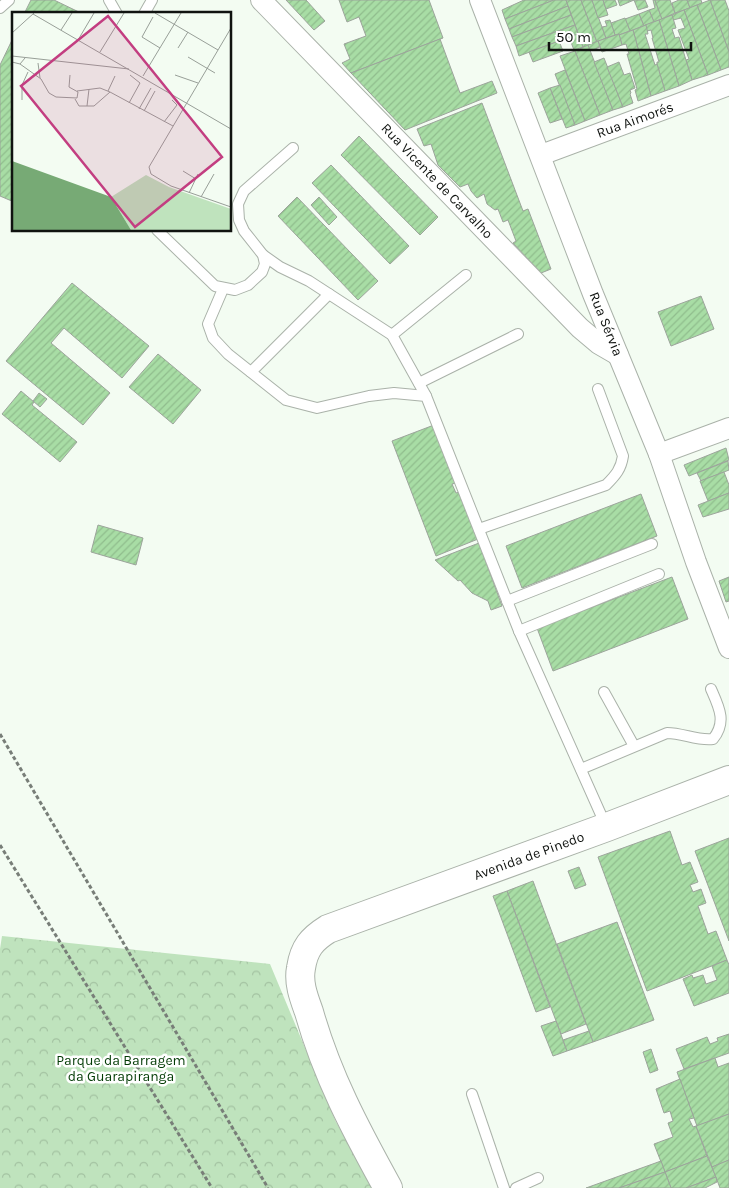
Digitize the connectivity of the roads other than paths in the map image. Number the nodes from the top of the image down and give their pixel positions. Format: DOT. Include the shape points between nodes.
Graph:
graph roads {
  1 [pos="9,0"];
  2 [pos="109,0"];
  3 [pos="152,0"];
  4 [pos="261,0"];
  5 [pos="480,0"];
  6 [pos="0,8"];
  7 [pos="117,12"];
  8 [pos="145,12"];
  9 [pos="729,85"];
  10 [pos="293,148"];
  11 [pos="540,155"];
  12 [pos="158,231"];
  13 [pos="263,255"];
  14 [pos="466,275"];
  15 [pos="223,289"];
  16 [pos="329,294"];
  17 [pos="392,334"];
  18 [pos="518,334"];
  19 [pos="618,355"];
  20 [pos="251,372"];
  21 [pos="419,383"];
  22 [pos="598,389"];
  23 [pos="426,396"];
  24 [pos="729,428"];
  25 [pos="659,454"];
  26 [pos="479,529"];
  27 [pos="652,544"];
  28 [pos="660,574"];
  29 [pos="507,601"];
  30 [pos="519,631"];
  31 [pos="729,648"];
  32 [pos="711,689"];
  33 [pos="604,692"];
  34 [pos="634,746"];
  35 [pos="581,769"];
  36 [pos="729,780"];
  37 [pos="606,827"];
  38 [pos="472,1094"];
  39 [pos="538,1178"];
  40 [pos="388,1188"];
  41 [pos="504,1188"];
  42 [pos="516,1188"];
  1 -- 6 [label="lane"];
  2 -- 7 [label="lane"];
  3 -- 8 [label="lane"];
  4 -- 19 [label="street, Rua Vicente de Carvalho" via="580,328"];
  5 -- 11 [label="street, Rua Sérvia"];
  9 -- 11 [label="street, Rua Aimorés"];
  10 -- 13 [label="lane" via="244,190 238,204 238,220"];
  11 -- 19 [label="street, Rua Sérvia"];
  12 -- 15 [label="lane" via="215,286"];
  13 -- 15 [label="lane" via="265,264 262,272 253,281 235,290"];
  13 -- 16 [label="lane"];
  14 -- 17 [label="lane"];
  15 -- 20 [label="lane" via="208,324 213,338"];
  16 -- 17 [label="lane"];
  16 -- 20 [label="lane"];
  17 -- 21 [label="lane"];
  18 -- 21 [label="lane"];
  19 -- 25 [label="street, Rua Sérvia"];
  20 -- 23 [label="lane" via="286,400 317,408 394,393"];
  21 -- 23 [label="lane"];
  22 -- 26 [label="lane" via="623,456 618,474 606,485"];
  23 -- 26 [label="lane"];
  24 -- 25 [label="street"];
  25 -- 31 [label="street, Rua Sérvia"];
  26 -- 29 [label="lane"];
  27 -- 29 [label="lane"];
  28 -- 30 [label="lane"];
  29 -- 30 [label="lane"];
  30 -- 35 [label="lane"];
  32 -- 34 [label="lane" via="722,715 719,732 713,739 667,733"];
  33 -- 34 [label="lane"];
  34 -- 35 [label="lane"];
  35 -- 37 [label="lane"];
  36 -- 37 [label="street, Avenida de Pinedo"];
  37 -- 40 [label="street, Avenida de Pinedo" via="328,929 314,938 305,951 300,982 318,1047 351,1121"];
  38 -- 41 [label="lane"];
  39 -- 42 [label="lane"];
}
